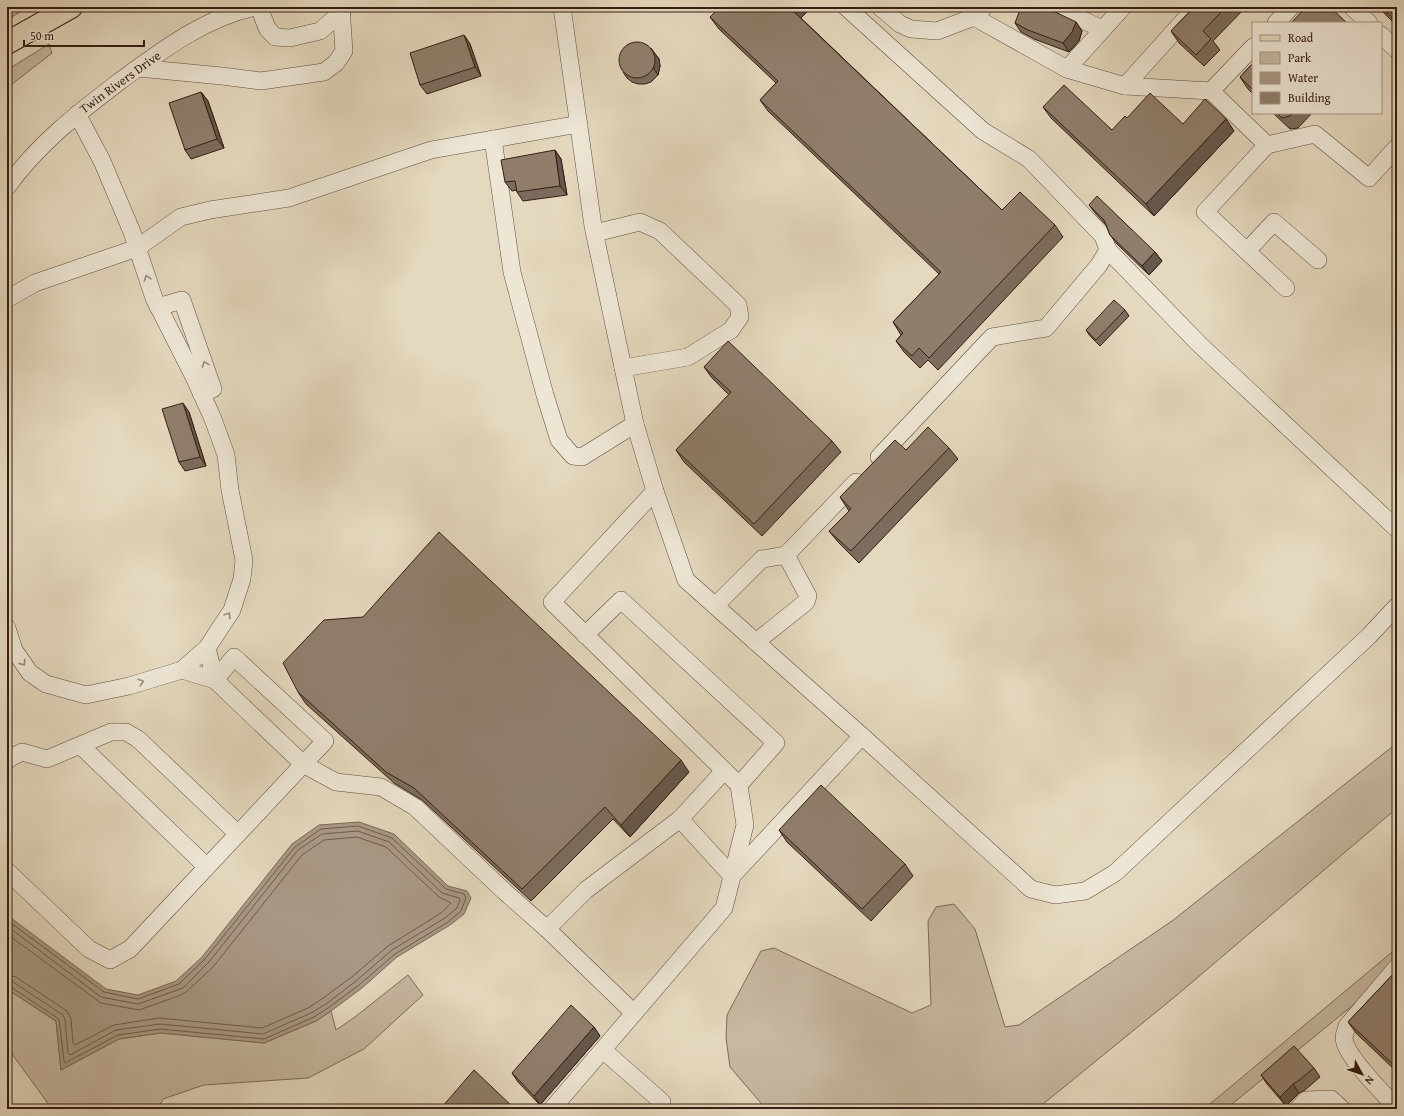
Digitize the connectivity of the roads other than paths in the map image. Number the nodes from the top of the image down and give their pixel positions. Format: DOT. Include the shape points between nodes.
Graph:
graph roads {
  1 [pos="71,7"];
  2 [pos="255,7"];
  3 [pos="259,7"];
  4 [pos="562,7"];
  5 [pos="846,7"];
  6 [pos="880,7"];
  7 [pos="1056,7"];
  8 [pos="1123,7"];
  9 [pos="1196,7"];
  10 [pos="1291,7"];
  11 [pos="1352,7"];
  12 [pos="342,10"];
  13 [pos="979,12"];
  14 [pos="1277,22"];
  15 [pos="1368,22"];
  16 [pos="1102,29"];
  17 [pos="1382,36"];
  18 [pos="7,43"];
  19 [pos="1252,48"];
  20 [pos="1397,50"];
  21 [pos="138,68"];
  22 [pos="1067,69"];
  23 [pos="1125,86"];
  24 [pos="1211,91"];
  25 [pos="77,114"];
  26 [pos="579,124"];
  27 [pos="493,139"];
  28 [pos="1267,145"];
  29 [pos="1397,147"];
  30 [pos="7,187"];
  31 [pos="595,233"];
  32 [pos="137,248"];
  33 [pos="1108,250"];
  34 [pos="1247,251"];
  35 [pos="1318,260"];
  36 [pos="1286,288"];
  37 [pos="7,299"];
  38 [pos="158,307"];
  39 [pos="623,368"];
  40 [pos="201,393"];
  41 [pos="635,424"];
  42 [pos="655,491"];
  43 [pos="1397,529"];
  44 [pos="786,555"];
  45 [pos="715,606"];
  46 [pos="1397,606"];
  47 [pos="7,628"];
  48 [pos="585,635"];
  49 [pos="756,642"];
  50 [pos="207,648"];
  51 [pos="182,670"];
  52 [pos="215,680"];
  53 [pos="862,736"];
  54 [pos="80,746"];
  55 [pos="7,761"];
  56 [pos="303,764"];
  57 [pos="724,771"];
  58 [pos="739,785"];
  59 [pos="680,819"];
  60 [pos="238,834"];
  61 [pos="207,867"];
  62 [pos="7,871"];
  63 [pos="732,876"];
  64 [pos="547,929"];
  65 [pos="1397,967"];
  66 [pos="634,1013"];
  67 [pos="603,1050"];
  68 [pos="1397,1108"];
  69 [pos="552,1109"];
  70 [pos="657,1109"];
  71 [pos="1298,1109"];
  72 [pos="1342,1109"];
  1 -- 18 [label="main road"];
  2 -- 21 [label="street, Twin Rivers Drive" via="219,18 186,35"];
  3 -- 12 [label="street" via="267,28 275,37 290,38 320,32"];
  4 -- 26 [label="street"];
  5 -- 33 [label="street" via="983,131 1028,159 1103,236"];
  6 -- 13 [label="street" via="900,24 911,29 937,31"];
  7 -- 16 [label="street"];
  8 -- 16 [label="street"];
  9 -- 23 [label="street"];
  10 -- 14 [label="street"];
  11 -- 15 [label="street"];
  12 -- 21 [label="street" via="344,51 336,63 324,72 261,81"];
  13 -- 22 [label="street"];
  16 -- 22 [label="street"];
  17 -- 20 [label="street"];
  19 -- 24 [label="street"];
  21 -- 25 [label="street, Twin Rivers Drive"];
  22 -- 23 [label="street"];
  23 -- 24 [label="street"];
  24 -- 28 [label="street"];
  25 -- 30 [label="street, Twin Rivers Drive" via="46,141"];
  25 -- 32 [label="street" via="102,161"];
  26 -- 27 [label="street"];
  26 -- 31 [label="street"];
  27 -- 32 [label="street" via="430,150 290,198 180,217"];
  27 -- 41 [label="street" via="512,272 544,395 559,440 573,456 582,457"];
  28 -- 29 [label="street" via="1315,134 1369,178"];
  28 -- 34 [label="street" via="1205,212"];
  31 -- 39 [label="street"];
  31 -- 39 [label="street" via="640,222 660,230 738,305 740,317 732,330 688,357"];
  32 -- 37 [label="street" via="36,283"];
  38 -- 32 [label="street, one-way"];
  33 -- 43 [label="street" via="1199,344"];
  33 -- 44 [label="street" via="1099,265 1046,328 992,337"];
  34 -- 35 [label="street" via="1274,222"];
  34 -- 36 [label="street"];
  38 -- 40 [label="street"];
  40 -- 38 [label="street, one-way" via="213,389 182,300"];
  39 -- 41 [label="street"];
  50 -- 40 [label="street, one-way" via="232,610 242,579 244,560 226,456"];
  41 -- 42 [label="street"];
  42 -- 45 [label="street" via="686,580"];
  42 -- 48 [label="street" via="552,602"];
  44 -- 45 [label="street" via="762,559"];
  44 -- 49 [label="street" via="808,596 806,602"];
  45 -- 49 [label="street"];
  46 -- 53 [label="street" via="1369,636 1115,873 1085,891 1055,896 1031,889"];
  47 -- 51 [label="street, one-way" via="14,650 30,673 46,684 86,695 129,686"];
  48 -- 57 [label="street"];
  48 -- 58 [label="street" via="621,600 776,743"];
  49 -- 53 [label="street"];
  50 -- 51 [label="street"];
  50 -- 52 [label="street"];
  51 -- 52 [label="street"];
  52 -- 56 [label="street"];
  52 -- 56 [label="street" via="234,657 325,741"];
  53 -- 63 [label="street"];
  54 -- 55 [label="street" via="47,759 22,752"];
  54 -- 60 [label="street" via="111,732 126,732 138,739"];
  54 -- 61 [label="street"];
  56 -- 60 [label="street"];
  56 -- 64 [label="street" via="336,782 381,787 415,807"];
  57 -- 58 [label="street"];
  57 -- 59 [label="street"];
  58 -- 63 [label="street" via="745,825"];
  59 -- 63 [label="street"];
  59 -- 64 [label="street" via="586,890"];
  60 -- 61 [label="street"];
  61 -- 62 [label="street" via="130,949 110,960 89,948"];
  63 -- 66 [label="street" via="724,908"];
  64 -- 66 [label="street"];
  65 -- 68 [label="street" via="1347,1026 1344,1038 1355,1060"];
  66 -- 67 [label="street"];
  67 -- 69 [label="street"];
  67 -- 70 [label="street" via="662,1102"];
  71 -- 72 [label="street" via="1306,1100 1331,1099"];
}
